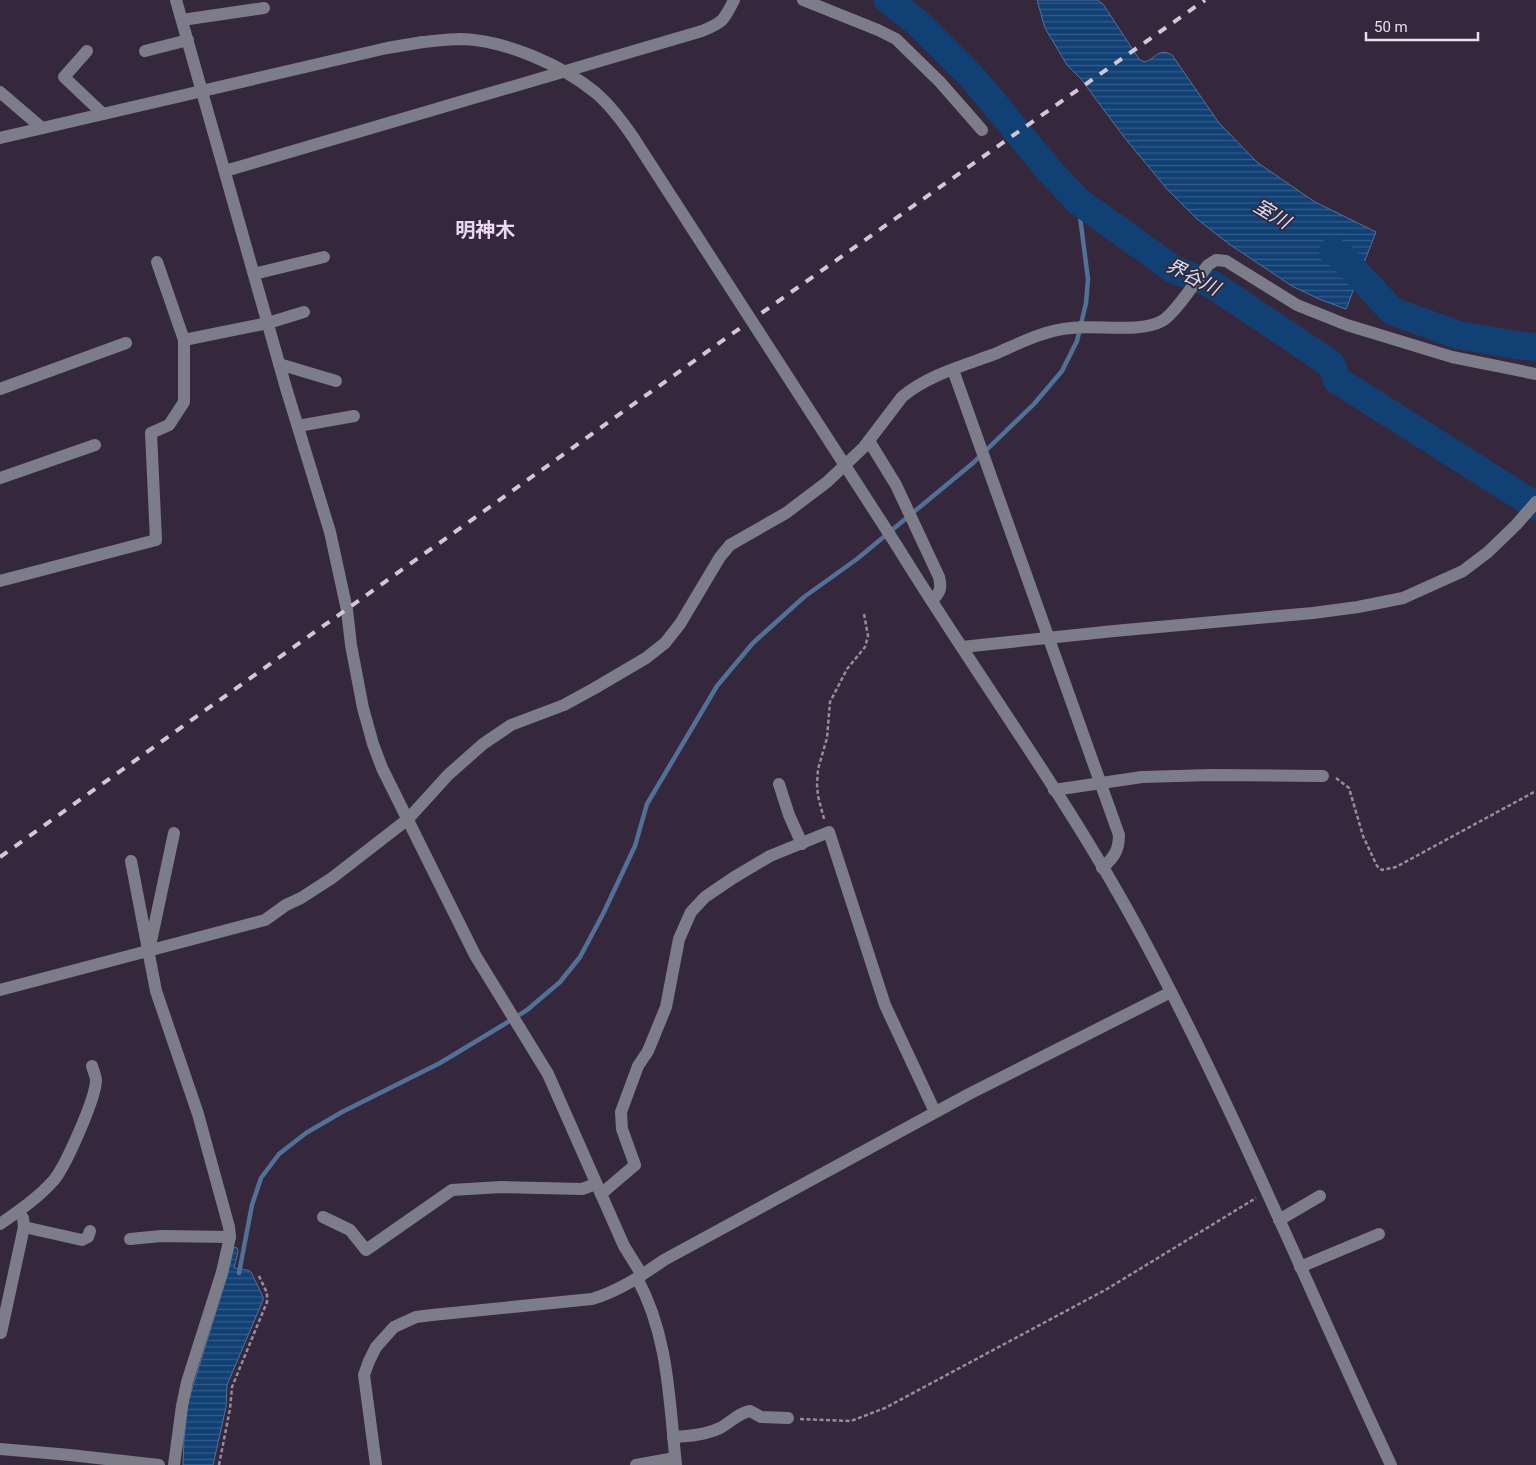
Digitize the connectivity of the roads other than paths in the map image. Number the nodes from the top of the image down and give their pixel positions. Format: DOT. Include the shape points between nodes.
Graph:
graph roads {
  1 [pos="176,0"];
  2 [pos="734,0"];
  3 [pos="803,0"];
  4 [pos="264,8"];
  5 [pos="182,20"];
  6 [pos="188,40"];
  7 [pos="87,51"];
  8 [pos="145,51"];
  9 [pos="202,91"];
  10 [pos="0,92"];
  11 [pos="103,114"];
  12 [pos="42,128"];
  13 [pos="982,130"];
  14 [pos="0,138"];
  15 [pos="225,171"];
  16 [pos="324,257"];
  17 [pos="157,262"];
  18 [pos="254,274"];
  19 [pos="304,312"];
  20 [pos="268,323"];
  21 [pos="184,340"];
  22 [pos="126,343"];
  23 [pos="280,364"];
  24 [pos="953,370"];
  25 [pos="1536,374"];
  26 [pos="336,381"];
  27 [pos="0,389"];
  28 [pos="354,416"];
  29 [pos="298,426"];
  30 [pos="868,441"];
  31 [pos="94,445"];
  32 [pos="0,478"];
  33 [pos="1536,502"];
  34 [pos="0,581"];
  35 [pos="932,601"];
  36 [pos="1048,638"];
  37 [pos="962,647"];
  38 [pos="1323,776"];
  39 [pos="1102,782"];
  40 [pos="779,784"];
  41 [pos="1054,790"];
  42 [pos="408,819"];
  43 [pos="174,833"];
  44 [pos="802,844"];
  45 [pos="131,861"];
  46 [pos="1102,868"];
  47 [pos="149,951"];
  48 [pos="0,990"];
  49 [pos="1171,992"];
  50 [pos="92,1066"];
  51 [pos="935,1112"];
  52 [pos="599,1189"];
  53 [pos="1320,1196"];
  54 [pos="18,1212"];
  55 [pos="324,1217"];
  56 [pos="1279,1220"];
  57 [pos="0,1224"];
  58 [pos="24,1227"];
  59 [pos="90,1231"];
  60 [pos="1379,1234"];
  61 [pos="230,1237"];
  62 [pos="130,1239"];
  63 [pos="1300,1267"];
  64 [pos="639,1277"];
  65 [pos="1,1333"];
  66 [pos="788,1418"];
  67 [pos="673,1437"];
  68 [pos="0,1449"];
  69 [pos="69,1460"];
  70 [pos="676,1462"];
  71 [pos="159,1465"];
  72 [pos="174,1465"];
  73 [pos="376,1465"];
  74 [pos="636,1465"];
  75 [pos="1391,1465"];
  1 -- 5 [label="street"];
  2 -- 15 [label="street" via="717,25 702,31"];
  3 -- 13 [label="street" via="896,39"];
  4 -- 5 [label="street"];
  5 -- 6 [label="street"];
  6 -- 8 [label="street"];
  6 -- 9 [label="street"];
  7 -- 11 [label="street" via="64,77"];
  9 -- 11 [label="street"];
  9 -- 15 [label="street"];
  9 -- 35 [label="street, bridge" via="387,48 462,39 519,51 569,75 595,93 617,114 639,145"];
  10 -- 12 [label="street"];
  11 -- 12 [label="street"];
  12 -- 14 [label="street"];
  15 -- 18 [label="street"];
  16 -- 18 [label="street"];
  17 -- 21 [label="street"];
  18 -- 20 [label="street"];
  19 -- 20 [label="street"];
  20 -- 21 [label="street"];
  20 -- 23 [label="street"];
  21 -- 34 [label="street" via="184,402 169,426 151,433 156,540"];
  22 -- 27 [label="street"];
  23 -- 26 [label="street"];
  23 -- 29 [label="street"];
  24 -- 25 [label="street" via="1048,333 1073,328 1152,325 1162,321 1208,265 1216,260 1226,260 1297,305 1347,325 1452,357"];
  24 -- 30 [label="street" via="910,390"];
  24 -- 36 [label="street"];
  28 -- 29 [label="street"];
  29 -- 42 [label="street" via="330,532 372,744"];
  30 -- 35 [label="street" via="896,485 939,577 942,587"];
  30 -- 42 [label="street" via="813,493 786,513 730,545 665,643 595,688 564,705 511,725 483,744 448,775"];
  31 -- 32 [label="street"];
  33 -- 36 [label="street" via="1488,552 1463,571 1402,598 1313,613"];
  35 -- 37 [label="street"];
  36 -- 37 [label="street"];
  36 -- 39 [label="street"];
  37 -- 41 [label="street"];
  38 -- 39 [label="street" via="1162,776"];
  39 -- 41 [label="street"];
  39 -- 46 [label="street" via="1119,834 1119,847"];
  40 -- 44 [label="street"];
  41 -- 46 [label="street"];
  42 -- 47 [label="street" via="332,878 265,920"];
  42 -- 52 [label="street" via="475,954 548,1074"];
  43 -- 47 [label="street"];
  44 -- 51 [label="street" via="829,832 885,1004"];
  44 -- 52 [label="street" via="770,856 733,878 705,897 691,912 679,939 666,1007 621,1112 622,1129 634,1165"];
  45 -- 47 [label="street"];
  46 -- 49 [label="street"];
  47 -- 48 [label="street"];
  47 -- 61 [label="street" via="156,991 198,1114"];
  49 -- 51 [label="street"];
  49 -- 56 [label="street"];
  50 -- 54 [label="street" via="96,1080 88,1109 64,1165 54,1180"];
  51 -- 64 [label="street" via="678,1252"];
  52 -- 55 [label="street" via="501,1187 452,1190 366,1250 350,1230"];
  52 -- 64 [label="street"];
  53 -- 56 [label="street"];
  54 -- 57 [label="street"];
  54 -- 58 [label="street" via="24,1218"];
  56 -- 63 [label="street"];
  58 -- 59 [label="street" via="82,1240"];
  58 -- 65 [label="street"];
  60 -- 63 [label="street"];
  61 -- 62 [label="street"];
  61 -- 72 [label="street" via="187,1382"];
  63 -- 75 [label="street"];
  64 -- 67 [label="street" via="656,1320 665,1357"];
  64 -- 73 [label="street" via="592,1299 432,1315 394,1327 376,1347 364,1375"];
  66 -- 67 [label="street" via="761,1417 750,1411 742,1412 718,1429"];
  67 -- 70 [label="street"];
  68 -- 69 [label="street"];
  69 -- 71 [label="street"];
  70 -- 74 [label="street"];
}
